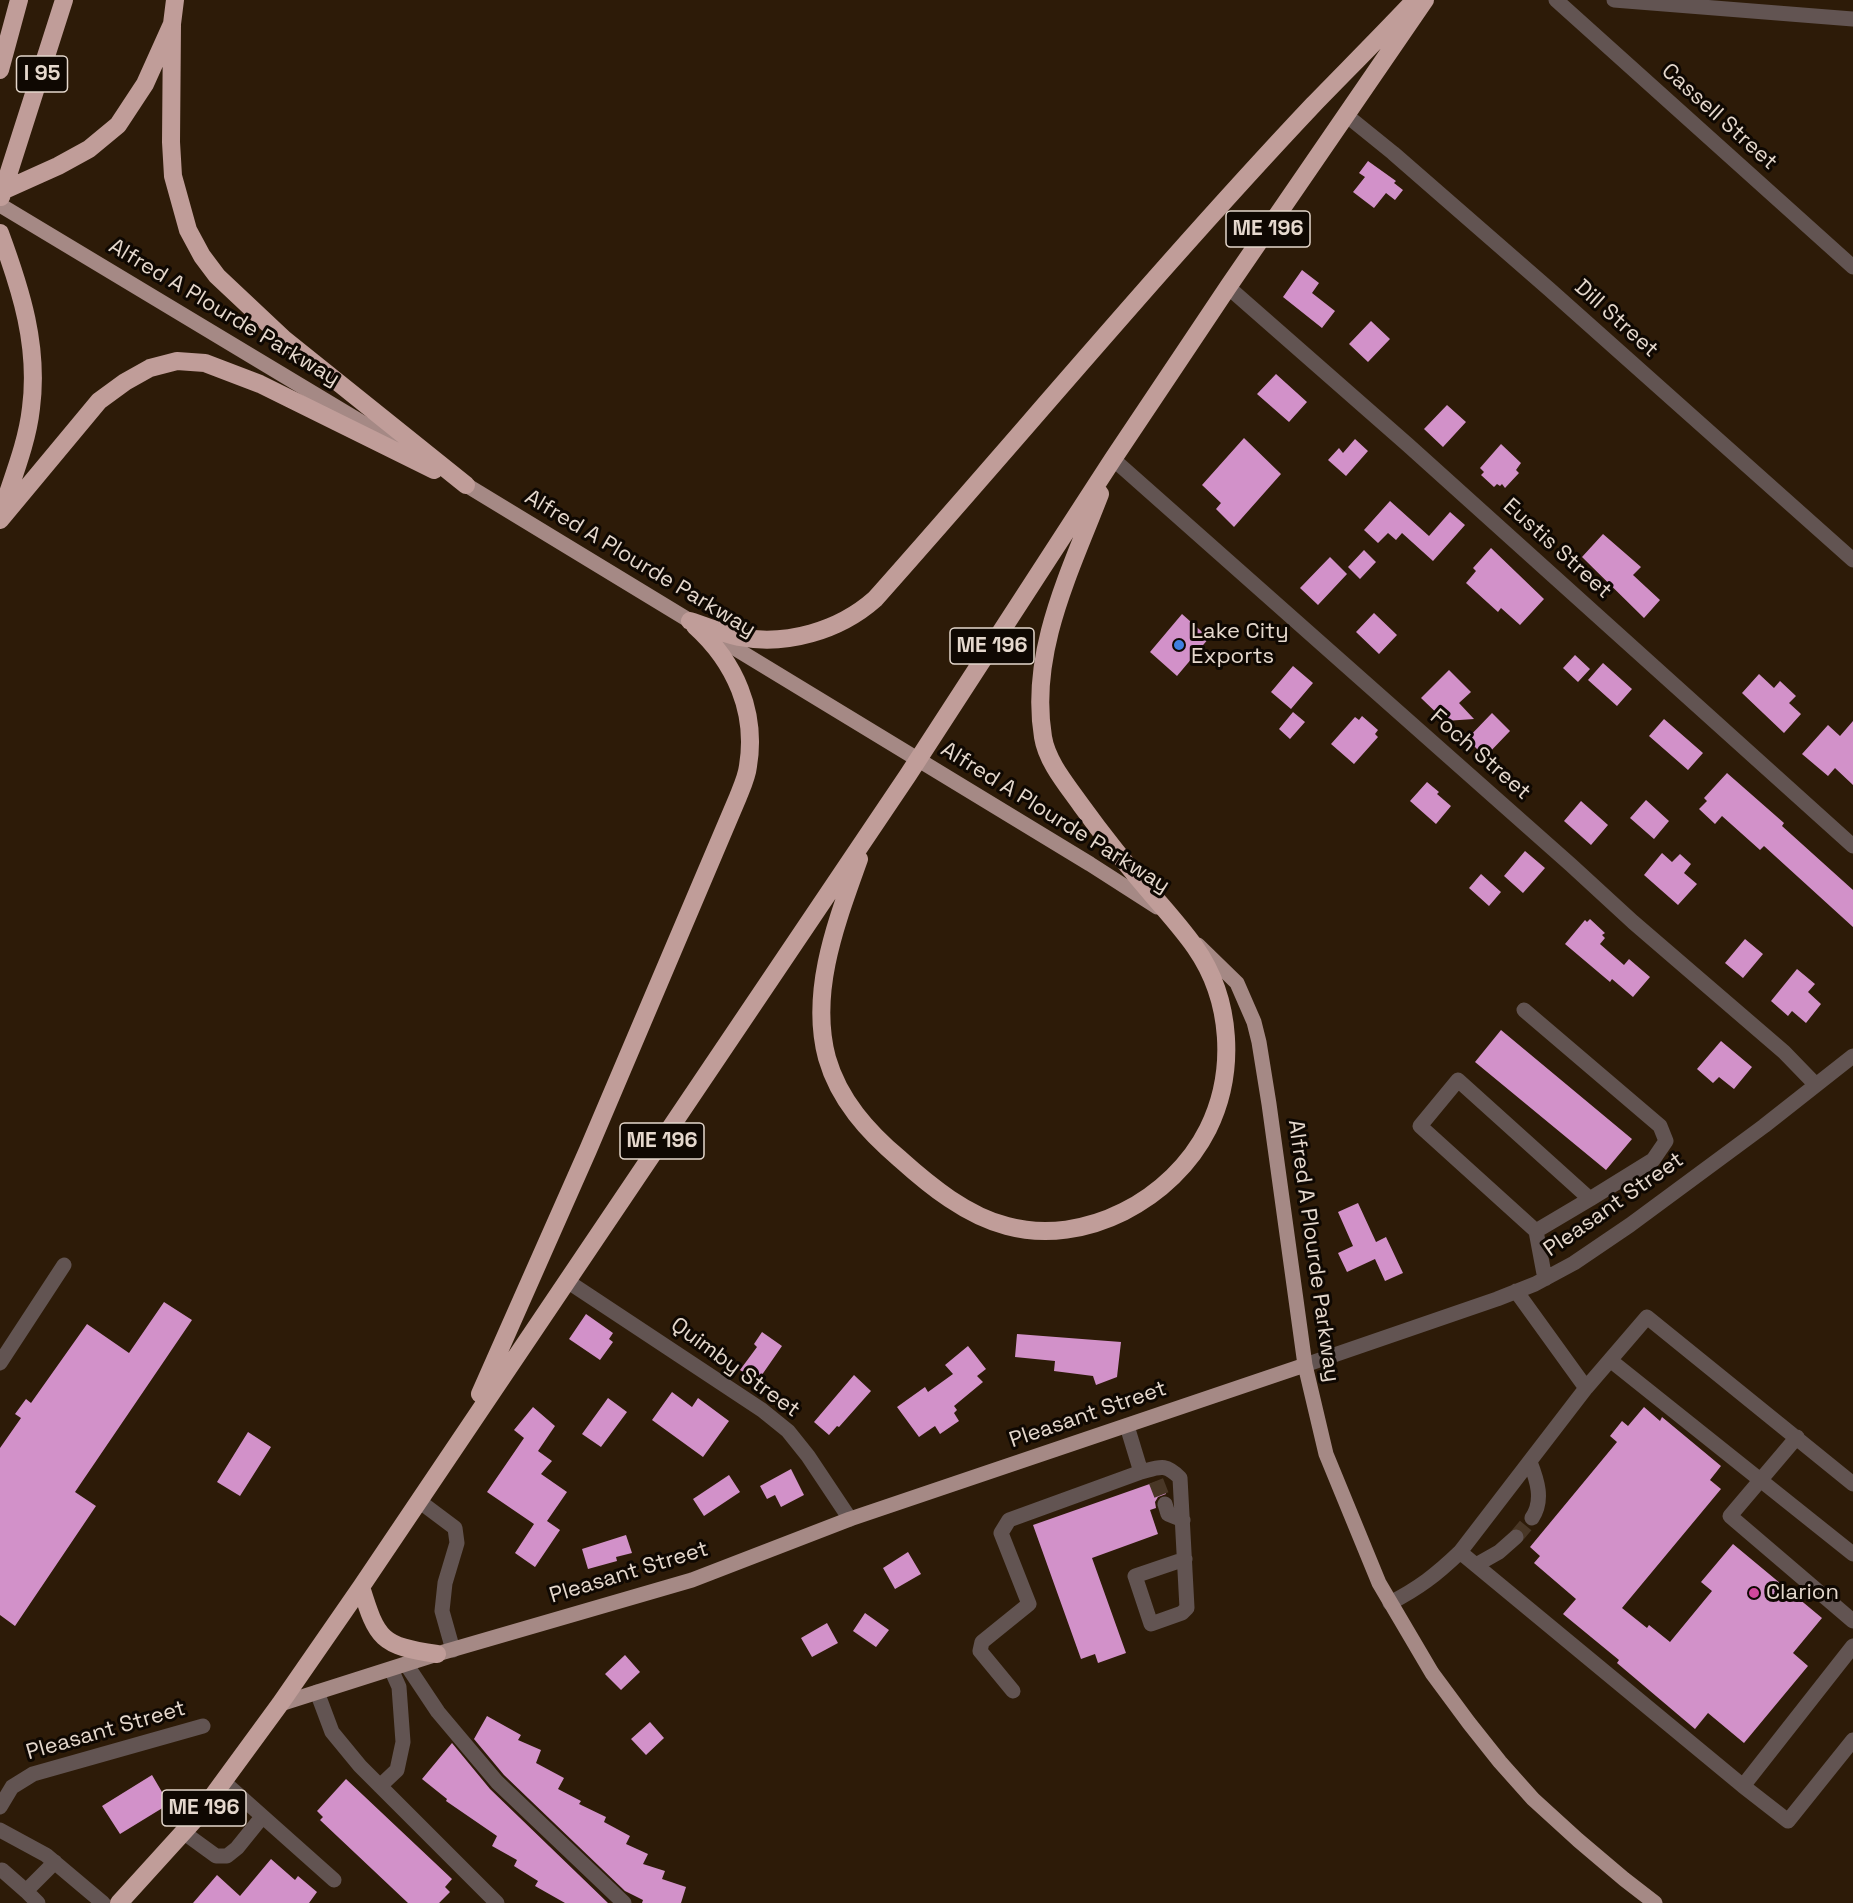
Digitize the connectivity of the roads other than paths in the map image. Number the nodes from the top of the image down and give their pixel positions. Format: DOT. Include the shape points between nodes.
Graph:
graph roads {
  1 [pos="19,0"];
  2 [pos="64,0"];
  3 [pos="175,0"];
  4 [pos="1416,0"];
  5 [pos="1425,0"];
  6 [pos="1556,0"];
  7 [pos="1614,0"];
  8 [pos="1853,19"];
  9 [pos="172,24"];
  10 [pos="0,70"];
  11 [pos="1346,115"];
  12 [pos="0,192"];
  13 [pos="0,204"];
  14 [pos="0,233"];
  15 [pos="1853,267"];
  16 [pos="1228,287"];
  17 [pos="1113,459"];
  18 [pos="466,485"];
  19 [pos="0,519"];
  20 [pos="1853,560"];
  21 [pos="690,621"];
  22 [pos="869,832"];
  23 [pos="1853,846"];
  24 [pos="1178,926"];
  25 [pos="1524,1010"];
  26 [pos="1853,1056"];
  27 [pos="1816,1085"];
  28 [pos="1590,1199"];
  29 [pos="1536,1231"];
  30 [pos="64,1265"];
  31 [pos="1545,1279"];
  32 [pos="567,1281"];
  33 [pos="1516,1291"];
  34 [pos="1610,1360"];
  35 [pos="0,1363"];
  36 [pos="1305,1365"];
  37 [pos="1586,1388"];
  38 [pos="1127,1426"];
  39 [pos="1797,1437"];
  40 [pos="454,1449"];
  41 [pos="1530,1462"];
  42 [pos="1150,1474"];
  43 [pos="1760,1480"];
  44 [pos="1853,1484"];
  45 [pos="419,1501"];
  46 [pos="1165,1504"];
  47 [pos="1532,1518"];
  48 [pos="850,1519"];
  49 [pos="1182,1520"];
  50 [pos="1516,1537"];
  51 [pos="1460,1552"];
  52 [pos="1853,1554"];
  53 [pos="1185,1559"];
  54 [pos="1476,1565"];
  55 [pos="361,1587"];
  56 [pos="1389,1602"];
  57 [pos="1853,1621"];
  58 [pos="1853,1647"];
  59 [pos="445,1652"];
  60 [pos="406,1664"];
  61 [pos="391,1669"];
  62 [pos="1013,1691"];
  63 [pos="317,1692"];
  64 [pos="280,1704"];
  65 [pos="203,1726"];
  66 [pos="1853,1740"];
  67 [pos="224,1782"];
  68 [pos="380,1786"];
  69 [pos="1743,1786"];
  70 [pos="0,1807"];
  71 [pos="262,1816"];
  72 [pos="0,1830"];
  73 [pos="183,1833"];
  74 [pos="55,1862"];
  75 [pos="2,1870"];
  76 [pos="334,1880"];
  77 [pos="26,1891"];
  78 [pos="38,1903"];
  79 [pos="104,1903"];
  80 [pos="119,1903"];
  81 [pos="497,1903"];
  82 [pos="624,1903"];
  83 [pos="1655,1903"];
  1 -- 10 [label="highway, I 95"];
  2 -- 13 [label="highway, I 95"];
  3 -- 9 [label="highway"];
  4 -- 21 [label="highway" via="1159,275 863,609 837,625 779,639 739,637"];
  5 -- 11 [label="highway, ME 196"];
  6 -- 15 [label="street, Cassell Street"];
  7 -- 8 [label="street"];
  9 -- 12 [label="highway" via="145,84 118,125 89,149"];
  9 -- 18 [label="highway" via="172,176 188,230 202,256 217,276 284,339"];
  11 -- 16 [label="highway, ME 196"];
  11 -- 20 [label="street, Dill Street" via="1532,274"];
  13 -- 18 [label="main road, Alfred A Plourde Parkway"];
  14 -- 19 [label="highway" via="32,338 34,379 24,440"];
  16 -- 17 [label="highway, ME 196"];
  16 -- 23 [label="street, Eustis Street"];
  17 -- 22 [label="highway, ME 196"];
  17 -- 24 [label="highway" via="1050,627 1039,684 1043,741 1059,774 1103,836"];
  17 -- 27 [label="street, Foch Street" via="1784,1052"];
  18 -- 19 [label="highway" via="260,384 205,363 177,361 150,368 99,401"];
  18 -- 21 [label="main road, Alfred A Plourde Parkway"];
  21 -- 24 [label="main road, Alfred A Plourde Parkway" via="1142,896"];
  21 -- 40 [label="highway" via="726,658 742,689 749,731 748,766 588,1150"];
  22 -- 24 [label="highway" via="832,934 823,990 827,1056 836,1081 865,1127 921,1178 968,1209 1005,1226 1046,1230 1076,1227 1125,1211 1163,1186 1185,1164 1202,1138 1220,1096 1226,1035 1211,976 1197,949"];
  22 -- 32 [label="highway, ME 196"];
  24 -- 36 [label="main road, Alfred A Plourde Parkway" via="1237,983 1254,1022"];
  25 -- 28 [label="street" via="1660,1126 1665,1141 1653,1160"];
  26 -- 27 [label="street, Pleasant Street"];
  27 -- 31 [label="street, Pleasant Street" via="1630,1225"];
  28 -- 29 [label="street"];
  28 -- 29 [label="street" via="1458,1080 1419,1126"];
  29 -- 31 [label="street"];
  30 -- 35 [label="street"];
  31 -- 33 [label="street, Pleasant Street"];
  32 -- 40 [label="highway, ME 196"];
  32 -- 48 [label="street, Quimby Street" via="788,1431"];
  33 -- 36 [label="street, Pleasant Street"];
  33 -- 37 [label="street"];
  34 -- 37 [label="street"];
  34 -- 39 [label="street" via="1647,1317"];
  34 -- 43 [label="street"];
  36 -- 38 [label="main road, Pleasant Street"];
  36 -- 56 [label="main road, Alfred A Plourde Parkway" via="1326,1454"];
  37 -- 41 [label="street"];
  38 -- 42 [label="street"];
  38 -- 48 [label="main road, Pleasant Street"];
  39 -- 43 [label="street"];
  39 -- 44 [label="street"];
  40 -- 45 [label="highway, ME 196"];
  41 -- 47 [label="street" via="1538,1481 1539,1499"];
  41 -- 51 [label="street"];
  42 -- 49 [label="street" via="1163,1467 1180,1478"];
  42 -- 62 [label="street" via="1009,1520 1001,1533 1029,1604 982,1642 980,1651"];
  43 -- 52 [label="street"];
  43 -- 57 [label="street" via="1730,1516"];
  45 -- 55 [label="highway, ME 196"];
  45 -- 59 [label="street" via="455,1528 457,1543 441,1611"];
  46 -- 49 [label="street" via="1168,1514"];
  48 -- 59 [label="main road, Pleasant Street" via="692,1580"];
  49 -- 53 [label="street"];
  50 -- 54 [label="street"];
  51 -- 54 [label="street"];
  51 -- 56 [label="street" via="1436,1575"];
  53 -- 53 [label="street" via="1135,1576 1151,1624 1187,1608"];
  54 -- 69 [label="street"];
  55 -- 59 [label="highway" via="374,1624 384,1637 406,1650"];
  55 -- 64 [label="highway, ME 196"];
  56 -- 83 [label="main road, Alfred A Plourde Parkway" via="1432,1673 1513,1777 1578,1840"];
  58 -- 69 [label="street"];
  59 -- 60 [label="main road, Pleasant Street"];
  60 -- 61 [label="main road, Pleasant Street"];
  60 -- 82 [label="street" via="438,1712 497,1782"];
  61 -- 63 [label="main road, Pleasant Street"];
  61 -- 68 [label="street" via="399,1687 403,1742 397,1770"];
  63 -- 64 [label="main road, Pleasant Street"];
  63 -- 68 [label="street" via="332,1732"];
  64 -- 67 [label="highway, ME 196"];
  65 -- 70 [label="street, Pleasant Street" via="33,1774 12,1787"];
  66 -- 69 [label="street" via="1788,1821"];
  67 -- 71 [label="street"];
  67 -- 73 [label="highway, ME 196"];
  68 -- 81 [label="street"];
  71 -- 73 [label="street" via="227,1856 216,1856"];
  71 -- 76 [label="street"];
  72 -- 74 [label="street"];
  73 -- 80 [label="highway, ME 196"];
  74 -- 77 [label="street"];
  74 -- 79 [label="street"];
  75 -- 77 [label="street"];
  77 -- 78 [label="street"];
}
